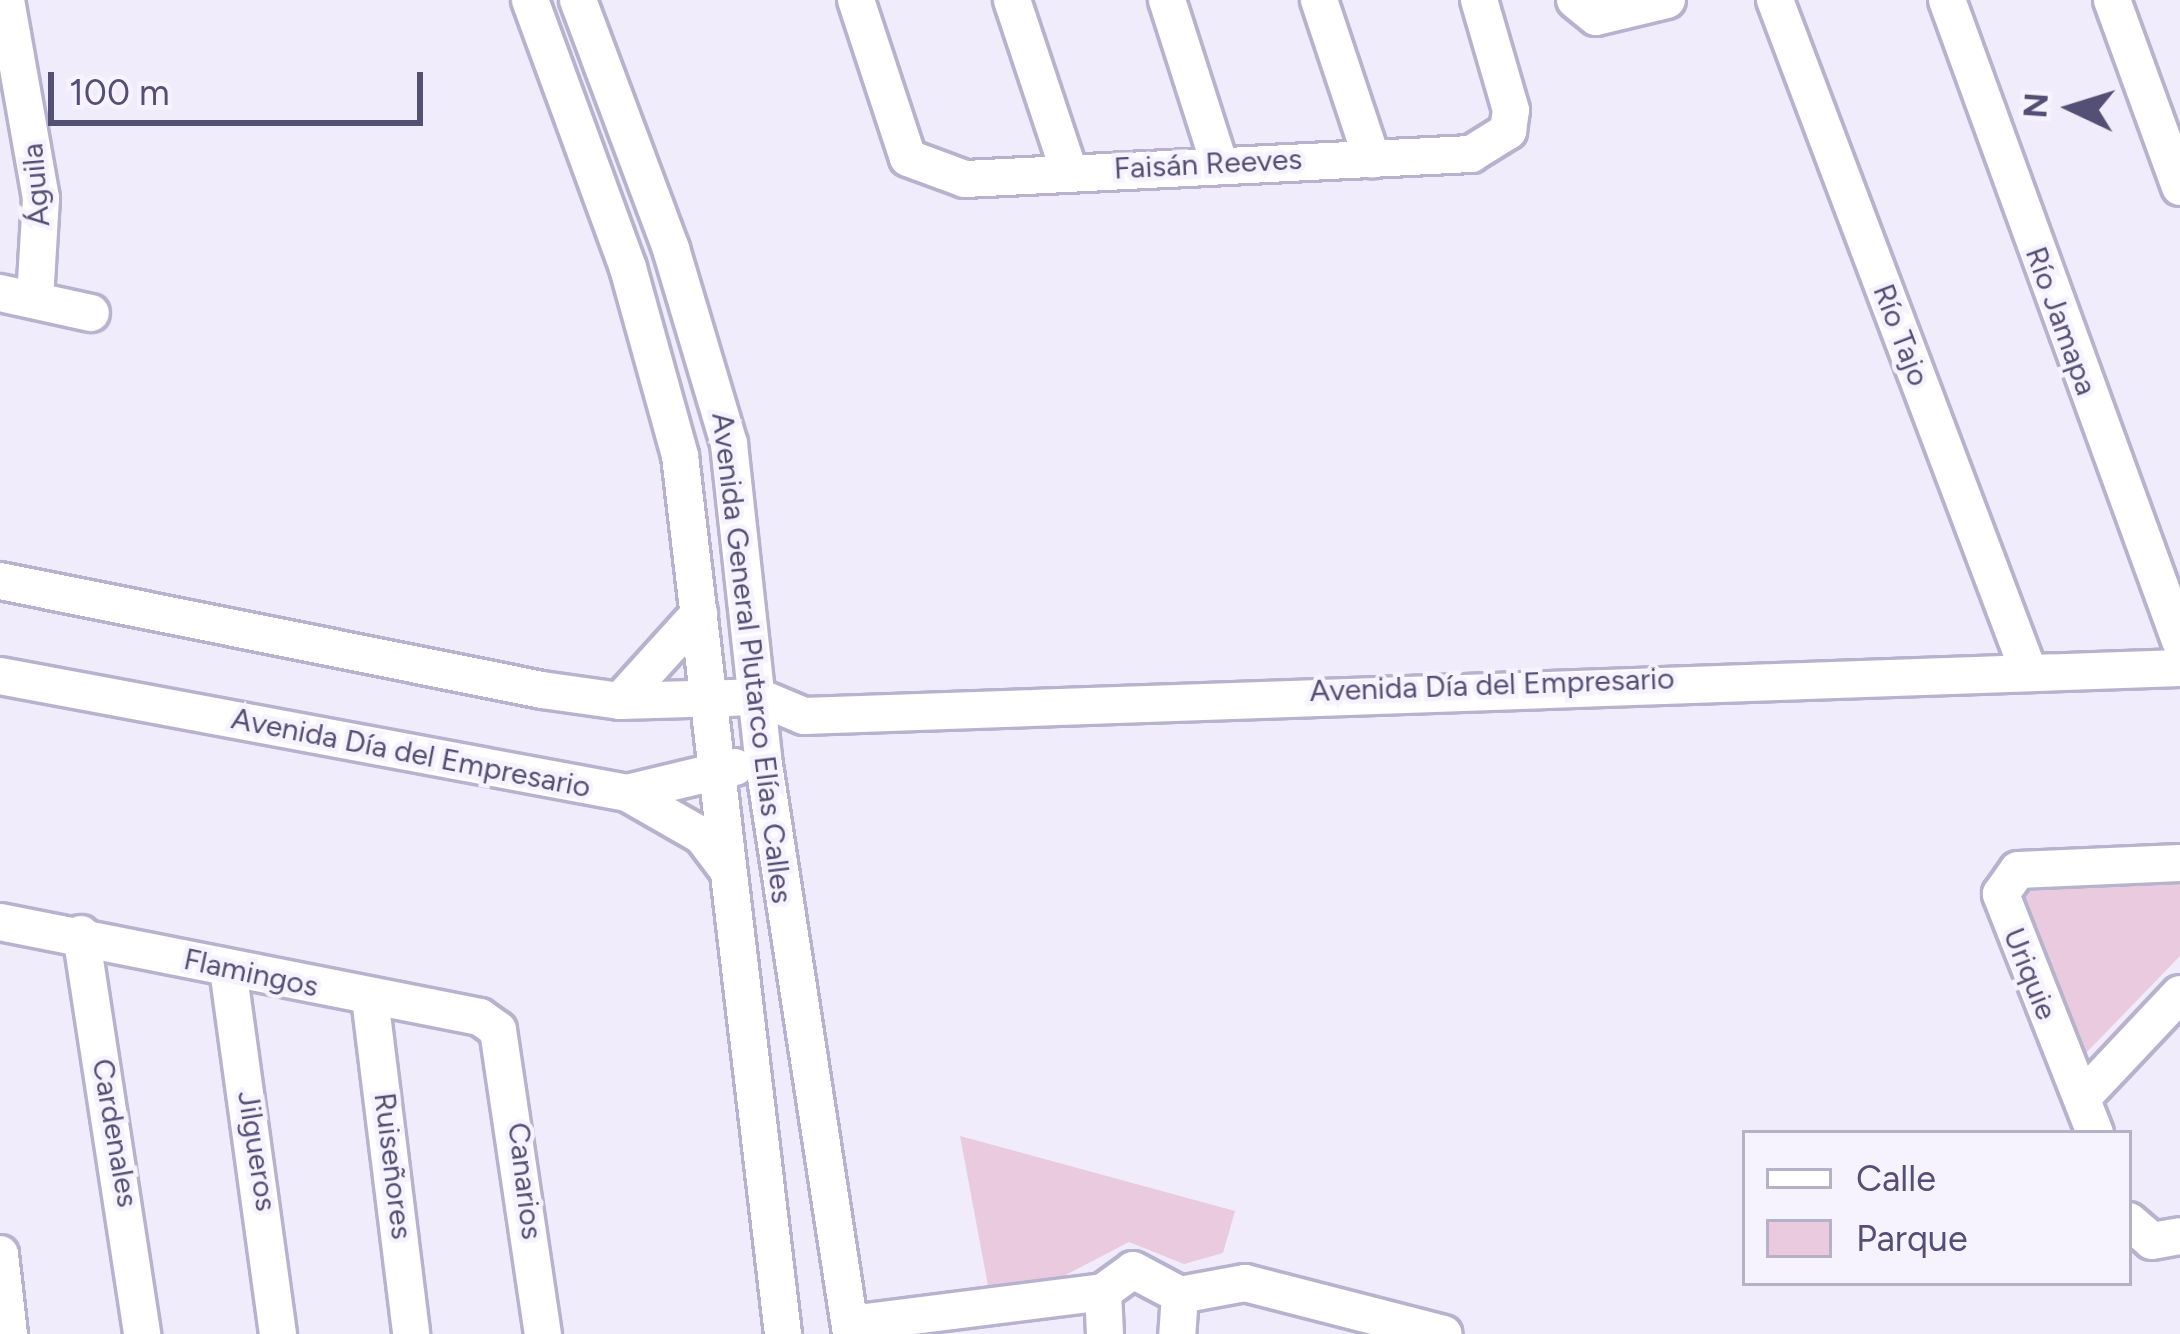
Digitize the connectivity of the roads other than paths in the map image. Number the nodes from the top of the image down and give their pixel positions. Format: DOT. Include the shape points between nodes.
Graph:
graph roads {
  1 [pos="7,0"];
  2 [pos="530,0"];
  3 [pos="578,0"];
  4 [pos="856,0"];
  5 [pos="1012,0"];
  6 [pos="1167,0"];
  7 [pos="1319,0"];
  8 [pos="1479,0"];
  9 [pos="1575,0"];
  10 [pos="1667,0"];
  11 [pos="1775,0"];
  12 [pos="1948,0"];
  13 [pos="2112,0"];
  14 [pos="1372,159"];
  15 [pos="1218,160"];
  16 [pos="1069,171"];
  17 [pos="2180,187"];
  18 [pos="18,296"];
  19 [pos="91,313"];
  20 [pos="0,581"];
  21 [pos="699,614"];
  22 [pos="2180,641"];
  23 [pos="2180,668"];
  24 [pos="2028,670"];
  25 [pos="0,676"];
  26 [pos="759,697"];
  27 [pos="707,699"];
  28 [pos="620,701"];
  29 [pos="804,716"];
  30 [pos="763,758"];
  31 [pos="713,774"];
  32 [pos="627,793"];
  33 [pos="2180,862"];
  34 [pos="727,869"];
  35 [pos="0,922"];
  36 [pos="80,934"];
  37 [pos="228,969"];
  38 [pos="2180,994"];
  39 [pos="370,998"];
  40 [pos="498,1030"];
  41 [pos="2082,1098"];
  42 [pos="2094,1130"];
  43 [pos="2132,1224"];
  44 [pos="2180,1236"];
  45 [pos="0,1254"];
  46 [pos="776,1268"];
  47 [pos="1103,1292"];
  48 [pos="1180,1295"];
  49 [pos="935,1324"];
  50 [pos="850,1329"];
  51 [pos="9,1334"];
  52 [pos="142,1334"];
  53 [pos="278,1334"];
  54 [pos="411,1334"];
  55 [pos="543,1334"];
  56 [pos="783,1334"];
  57 [pos="808,1334"];
  58 [pos="1105,1334"];
  59 [pos="1177,1334"];
  60 [pos="1444,1334"];
  1 -- 18 [label="street, Águila" via="41,198"];
  2 -- 21 [label="street, Avenida General Plutarco Elías Calles" via="665,386"];
  3 -- 26 [label="street, Avenida General Plutarco Elías Calles" via="713,374"];
  4 -- 16 [label="street, Faisán Reeves" via="908,158 943,178"];
  5 -- 16 [label="street"];
  6 -- 15 [label="street"];
  7 -- 14 [label="street"];
  8 -- 14 [label="street, Faisán Reeves" via="1507,86 1508,131 1471,154"];
  9 -- 10 [label="street" via="1614,17"];
  11 -- 24 [label="street, Río Tajo"];
  12 -- 22 [label="street, Río Jamapa"];
  13 -- 17 [label="street"];
  14 -- 15 [label="street, Faisán Reeves"];
  15 -- 16 [label="street, Faisán Reeves"];
  18 -- 19 [label="street"];
  20 -- 28 [label="street, Avenida Día del Empresario"];
  21 -- 27 [label="street, Avenida General Plutarco Elías Calles"];
  21 -- 28 [label="street"];
  23 -- 24 [label="street, Avenida Día del Empresario"];
  24 -- 29 [label="street, Avenida Día del Empresario"];
  25 -- 32 [label="street, Avenida Día del Empresario"];
  26 -- 27 [label="street, Avenida Día del Empresario"];
  26 -- 29 [label="street, Avenida Día del Empresario"];
  26 -- 30 [label="street, Avenida General Plutarco Elías Calles"];
  27 -- 28 [label="street, Avenida Día del Empresario"];
  27 -- 31 [label="street, Avenida General Plutarco Elías Calles"];
  29 -- 30 [label="street, Avenida Día del Empresario"];
  30 -- 31 [label="street, Avenida Día del Empresario"];
  30 -- 50 [label="street, Avenida General Plutarco Elías Calles"];
  31 -- 32 [label="street, Avenida Día del Empresario"];
  31 -- 34 [label="street, Avenida General Plutarco Elías Calles"];
  32 -- 34 [label="street" via="688,826"];
  33 -- 41 [label="street, Uriquie" via="2018,869 2005,880 2005,912"];
  34 -- 46 [label="street, Avenida General Plutarco Elías Calles"];
  35 -- 36 [label="street, Flamingos"];
  36 -- 37 [label="street, Flamingos"];
  36 -- 52 [label="street, Cardenales"];
  37 -- 39 [label="street, Flamingos"];
  37 -- 53 [label="street, Jilgueros"];
  38 -- 41 [label="street"];
  39 -- 40 [label="street, Flamingos"];
  39 -- 54 [label="street, Ruiseñores"];
  40 -- 55 [label="street, Canarios"];
  41 -- 42 [label="street, Uriquie"];
  43 -- 44 [label="street" via="2152,1241"];
  45 -- 51 [label="street"];
  46 -- 56 [label="street, Avenida General Plutarco Elías Calles"];
  46 -- 57 [label="street"];
  47 -- 48 [label="street" via="1132,1270"];
  47 -- 49 [label="street"];
  47 -- 58 [label="street"];
  48 -- 59 [label="street"];
  48 -- 60 [label="street" via="1245,1283"];
  49 -- 50 [label="street"];
}
